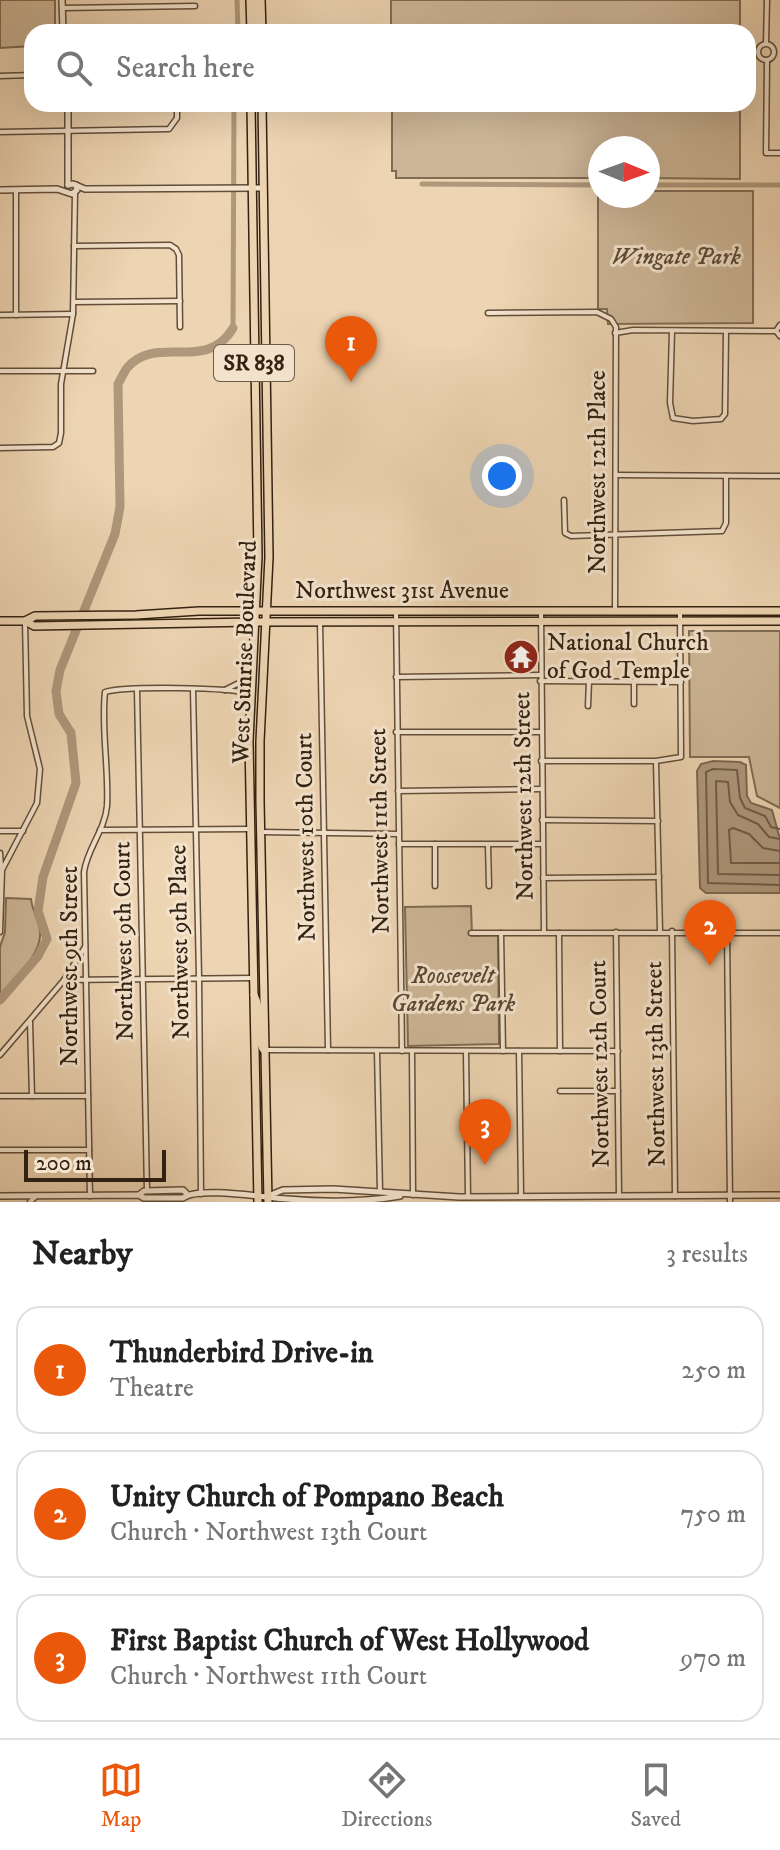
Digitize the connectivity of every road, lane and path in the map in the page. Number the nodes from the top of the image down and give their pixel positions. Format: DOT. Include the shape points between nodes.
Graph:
graph roads {
  1 [pos="62,0"];
  2 [pos="170,0"];
  3 [pos="253,0"];
  4 [pos="261,0"];
  5 [pos="767,0"];
  6 [pos="195,6"];
  7 [pos="170,7"];
  8 [pos="62,8"];
  9 [pos="63,24"];
  10 [pos="255,24"];
  11 [pos="257,24"];
  12 [pos="766,43"];
  13 [pos="767,60"];
  14 [pos="24,75"];
  15 [pos="0,76"];
  16 [pos="68,112"];
  17 [pos="176,112"];
  18 [pos="251,112"];
  19 [pos="262,112"];
  20 [pos="69,131"];
  21 [pos="0,132"];
  22 [pos="780,153"];
  23 [pos="248,188"];
  24 [pos="263,188"];
  25 [pos="71,189"];
  26 [pos="0,190"];
  27 [pos="16,190"];
  28 [pos="74,246"];
  29 [pos="180,301"];
  30 [pos="74,302"];
  31 [pos="488,313"];
  32 [pos="73,314"];
  33 [pos="0,315"];
  34 [pos="16,315"];
  35 [pos="780,325"];
  36 [pos="180,327"];
  37 [pos="672,331"];
  38 [pos="726,332"];
  39 [pos="615,333"];
  40 [pos="778,333"];
  41 [pos="63,370"];
  42 [pos="0,371"];
  43 [pos="93,371"];
  44 [pos="0,448"];
  45 [pos="616,475"];
  46 [pos="726,476"];
  47 [pos="780,476"];
  48 [pos="564,500"];
  49 [pos="617,533"];
  50 [pos="254,610"];
  51 [pos="267,610"];
  52 [pos="396,611"];
  53 [pos="541,611"];
  54 [pos="615,611"];
  55 [pos="680,611"];
  56 [pos="780,611"];
  57 [pos="136,615"];
  58 [pos="0,621"];
  59 [pos="25,621"];
  60 [pos="597,621"];
  61 [pos="780,621"];
  62 [pos="253,622"];
  63 [pos="266,622"];
  64 [pos="320,622"];
  65 [pos="396,622"];
  66 [pos="539,622"];
  67 [pos="680,622"];
  68 [pos="122,626"];
  69 [pos="251,677"];
  70 [pos="396,677"];
  71 [pos="540,678"];
  72 [pos="589,681"];
  73 [pos="634,681"];
  74 [pos="681,682"];
  75 [pos="193,689"];
  76 [pos="137,690"];
  77 [pos="223,690"];
  78 [pos="250,694"];
  79 [pos="634,704"];
  80 [pos="588,706"];
  81 [pos="396,732"];
  82 [pos="541,732"];
  83 [pos="541,761"];
  84 [pos="656,761"];
  85 [pos="541,789"];
  86 [pos="398,791"];
  87 [pos="250,814"];
  88 [pos="542,820"];
  89 [pos="658,821"];
  90 [pos="139,829"];
  91 [pos="196,829"];
  92 [pos="251,829"];
  93 [pos="100,830"];
  94 [pos="0,831"];
  95 [pos="23,831"];
  96 [pos="261,832"];
  97 [pos="325,833"];
  98 [pos="399,834"];
  99 [pos="261,844"];
  100 [pos="399,844"];
  101 [pos="435,844"];
  102 [pos="542,844"];
  103 [pos="488,845"];
  104 [pos="0,853"];
  105 [pos="2,870"];
  106 [pos="659,877"];
  107 [pos="543,878"];
  108 [pos="435,886"];
  109 [pos="489,886"];
  110 [pos="660,931"];
  111 [pos="672,931"];
  112 [pos="0,932"];
  113 [pos="501,932"];
  114 [pos="544,932"];
  115 [pos="559,932"];
  116 [pos="616,932"];
  117 [pos="471,933"];
  118 [pos="727,933"];
  119 [pos="780,933"];
  120 [pos="85,945"];
  121 [pos="199,977"];
  122 [pos="253,978"];
  123 [pos="86,979"];
  124 [pos="144,979"];
  125 [pos="64,980"];
  126 [pos="253,994"];
  127 [pos="30,1020"];
  128 [pos="266,1050"];
  129 [pos="328,1050"];
  130 [pos="377,1051"];
  131 [pos="402,1051"];
  132 [pos="412,1051"];
  133 [pos="466,1051"];
  134 [pos="503,1051"];
  135 [pos="519,1051"];
  136 [pos="560,1051"];
  137 [pos="618,1051"];
  138 [pos="0,1055"];
  139 [pos="560,1091"];
  140 [pos="618,1091"];
  141 [pos="0,1096"];
  142 [pos="32,1096"];
  143 [pos="88,1096"];
  144 [pos="0,1150"];
  145 [pos="89,1150"];
  146 [pos="147,1191"];
  147 [pos="380,1192"];
  148 [pos="201,1194"];
  149 [pos="139,1195"];
  150 [pos="521,1195"];
  151 [pos="619,1195"];
  152 [pos="780,1195"];
  153 [pos="0,1196"];
  154 [pos="36,1196"];
  155 [pos="90,1196"];
  156 [pos="108,1196"];
  157 [pos="675,1196"];
  158 [pos="407,1197"];
  159 [pos="468,1197"];
  160 [pos="184,1198"];
  161 [pos="258,1198"];
  162 [pos="568,1198"];
  163 [pos="268,1199"];
  164 [pos="730,1199"];
  165 [pos="165,1200"];
  166 [pos="30,1202"];
  167 [pos="102,1202"];
  1 -- 8 [label="street"];
  2 -- 7 [label="street"];
  3 -- 10 [label="main road"];
  4 -- 11 [label="main road"];
  5 -- 12 [label="street"];
  6 -- 7 [label="street"];
  7 -- 8 [label="street"];
  8 -- 9 [label="street"];
  12 -- 13 [label="street" via="775,51"];
  12 -- 13 [label="street" via="758,52"];
  13 -- 22 [label="street" via="766,153"];
  14 -- 15 [label="street"];
  16 -- 20 [label="street"];
  17 -- 20 [label="street" via="169,129"];
  18 -- 23 [label="main road, West Sunrise Boulevard / SR 838"];
  19 -- 24 [label="main road, West Sunrise Boulevard / SR 838"];
  20 -- 21 [label="street"];
  20 -- 25 [label="street"];
  23 -- 24 [label="street"];
  23 -- 25 [label="street"];
  23 -- 50 [label="main road, West Sunrise Boulevard / SR 838" via="258,556"];
  24 -- 51 [label="main road, West Sunrise Boulevard / SR 838"];
  25 -- 27 [label="street"];
  25 -- 28 [label="street"];
  26 -- 27 [label="street"];
  27 -- 34 [label="street"];
  28 -- 29 [label="street" via="170,245 179,255"];
  28 -- 30 [label="street"];
  29 -- 30 [label="street"];
  29 -- 36 [label="street"];
  30 -- 32 [label="street"];
  31 -- 39 [label="street" via="597,312 611,319"];
  32 -- 34 [label="street"];
  32 -- 41 [label="street"];
  33 -- 34 [label="street"];
  35 -- 40 [label="street"];
  37 -- 38 [label="street"];
  37 -- 38 [label="street" via="673,418 693,421 721,419 725,414"];
  37 -- 39 [label="street"];
  38 -- 40 [label="street"];
  39 -- 45 [label="street, Northwest 12th Place"];
  41 -- 42 [label="street"];
  41 -- 43 [label="street"];
  41 -- 44 [label="street" via="59,443"];
  45 -- 46 [label="street"];
  45 -- 49 [label="street, Northwest 12th Place"];
  46 -- 47 [label="street"];
  46 -- 49 [label="street" via="722,531"];
  48 -- 49 [label="street" via="565,533"];
  49 -- 54 [label="street, Northwest 12th Place"];
  50 -- 51 [label="main road, Northwest 31st Avenue"];
  50 -- 57 [label="main road, Northwest 31st Avenue"];
  50 -- 62 [label="main road, West Sunrise Boulevard / SR 838"];
  51 -- 52 [label="main road, Northwest 31st Avenue"];
  51 -- 63 [label="main road, West Sunrise Boulevard / SR 838"];
  52 -- 53 [label="main road, Northwest 31st Avenue"];
  52 -- 65 [label="street, Northwest 11th Street"];
  53 -- 54 [label="main road, Northwest 31st Avenue"];
  53 -- 66 [label="street, Northwest 12th Street"];
  54 -- 55 [label="main road, Northwest 31st Avenue"];
  54 -- 60 [label="main road"];
  55 -- 56 [label="main road, Northwest 31st Avenue"];
  55 -- 67 [label="street"];
  57 -- 59 [label="main road, Northwest 31st Avenue" via="35,616"];
  57 -- 68 [label="main road"];
  58 -- 59 [label="main road, Northwest 31st Avenue"];
  59 -- 68 [label="main road, Northwest 31st Avenue" via="34,626"];
  59 -- 95 [label="street" via="27,716 40,769 37,803"];
  60 -- 66 [label="main road, Northwest 31st Avenue"];
  60 -- 67 [label="main road, Northwest 31st Avenue"];
  61 -- 67 [label="main road, Northwest 31st Avenue"];
  62 -- 63 [label="main road, Northwest 31st Avenue"];
  62 -- 68 [label="main road, Northwest 31st Avenue"];
  62 -- 69 [label="main road, West Sunrise Boulevard / SR 838"];
  63 -- 64 [label="main road, Northwest 31st Avenue"];
  63 -- 96 [label="main road, West Sunrise Boulevard / SR 838"];
  64 -- 65 [label="main road, Northwest 31st Avenue"];
  64 -- 97 [label="street, Northwest 10th Court"];
  65 -- 66 [label="main road, Northwest 31st Avenue"];
  65 -- 70 [label="street, Northwest 11th Street"];
  66 -- 71 [label="street, Northwest 12th Street"];
  67 -- 74 [label="street"];
  69 -- 77 [label="street"];
  69 -- 78 [label="main road, West Sunrise Boulevard / SR 838"];
  70 -- 71 [label="street"];
  70 -- 81 [label="street, Northwest 11th Street"];
  71 -- 72 [label="street"];
  71 -- 82 [label="street, Northwest 12th Street"];
  72 -- 73 [label="street"];
  72 -- 80 [label="street"];
  73 -- 74 [label="street"];
  73 -- 79 [label="street"];
  74 -- 84 [label="street" via="681,757"];
  75 -- 76 [label="street"];
  75 -- 77 [label="street"];
  75 -- 91 [label="street, Northwest 9th Place"];
  76 -- 90 [label="street, Northwest 9th Court"];
  76 -- 93 [label="street, Northwest 9th Street" via="105,692 107,807"];
  77 -- 78 [label="street"];
  78 -- 87 [label="main road, West Sunrise Boulevard / SR 838"];
  81 -- 82 [label="street"];
  81 -- 86 [label="street, Northwest 11th Street"];
  82 -- 83 [label="street, Northwest 12th Street"];
  83 -- 84 [label="street"];
  83 -- 85 [label="street, Northwest 12th Street"];
  84 -- 89 [label="street, Northwest 13th Street"];
  85 -- 86 [label="street"];
  85 -- 88 [label="street, Northwest 12th Street"];
  86 -- 98 [label="street, Northwest 11th Street"];
  87 -- 92 [label="main road, West Sunrise Boulevard / SR 838"];
  87 -- 96 [label="main road"];
  88 -- 89 [label="street"];
  88 -- 102 [label="street, Northwest 12th Street"];
  89 -- 106 [label="street, Northwest 13th Street"];
  90 -- 91 [label="street"];
  90 -- 93 [label="street"];
  90 -- 124 [label="street, Northwest 9th Court"];
  91 -- 92 [label="street"];
  91 -- 121 [label="street, Northwest 9th Place"];
  92 -- 99 [label="main road"];
  92 -- 122 [label="main road, West Sunrise Boulevard / SR 838"];
  93 -- 120 [label="street, Northwest 9th Street" via="86,857"];
  94 -- 95 [label="street"];
  95 -- 105 [label="street"];
  96 -- 97 [label="street"];
  96 -- 99 [label="main road, West Sunrise Boulevard / SR 838"];
  97 -- 98 [label="street"];
  97 -- 129 [label="street, Northwest 10th Court"];
  98 -- 100 [label="street, Northwest 11th Street"];
  99 -- 128 [label="main road, West Sunrise Boulevard / SR 838"];
  100 -- 101 [label="street"];
  100 -- 131 [label="street, Northwest 11th Street"];
  101 -- 103 [label="street"];
  101 -- 108 [label="street"];
  102 -- 103 [label="street"];
  102 -- 107 [label="street, Northwest 12th Street"];
  103 -- 109 [label="street"];
  104 -- 105 [label="street"];
  105 -- 112 [label="street"];
  106 -- 107 [label="street"];
  106 -- 110 [label="street, Northwest 13th Street"];
  107 -- 114 [label="street, Northwest 12th Street"];
  110 -- 111 [label="street"];
  110 -- 116 [label="street"];
  111 -- 118 [label="street"];
  111 -- 157 [label="street, Northwest 13th Street"];
  113 -- 114 [label="street"];
  113 -- 117 [label="street"];
  113 -- 134 [label="street"];
  114 -- 115 [label="street"];
  115 -- 116 [label="street"];
  115 -- 136 [label="street"];
  116 -- 137 [label="street, Northwest 12th Court"];
  118 -- 119 [label="street"];
  118 -- 164 [label="street"];
  120 -- 123 [label="street, Northwest 9th Street"];
  120 -- 125 [label="street"];
  121 -- 122 [label="street"];
  121 -- 124 [label="street"];
  121 -- 148 [label="street, Northwest 9th Place"];
  122 -- 126 [label="main road, West Sunrise Boulevard / SR 838"];
  123 -- 124 [label="street"];
  123 -- 125 [label="street"];
  123 -- 143 [label="street, Northwest 9th Street"];
  124 -- 146 [label="street, Northwest 9th Court"];
  125 -- 127 [label="street"];
  126 -- 128 [label="main road" via="259,1039"];
  126 -- 161 [label="main road, West Sunrise Boulevard / SR 838"];
  127 -- 138 [label="street"];
  127 -- 142 [label="street"];
  128 -- 129 [label="street"];
  128 -- 163 [label="main road, West Sunrise Boulevard / SR 838"];
  129 -- 130 [label="street"];
  130 -- 131 [label="street"];
  130 -- 147 [label="street"];
  131 -- 132 [label="street"];
  132 -- 133 [label="street"];
  132 -- 158 [label="street"];
  133 -- 134 [label="street"];
  133 -- 159 [label="street"];
  134 -- 135 [label="street"];
  135 -- 136 [label="street"];
  135 -- 150 [label="street"];
  136 -- 137 [label="street"];
  137 -- 140 [label="street, Northwest 12th Court"];
  139 -- 140 [label="street"];
  140 -- 151 [label="street, Northwest 12th Court"];
  141 -- 142 [label="street"];
  142 -- 143 [label="street"];
  143 -- 145 [label="street, Northwest 9th Street"];
  144 -- 145 [label="street"];
  145 -- 155 [label="street, Northwest 9th Street"];
  146 -- 149 [label="street"];
  146 -- 160 [label="street" via="183,1190"];
  147 -- 158 [label="street"];
  147 -- 163 [label="street" via="283,1190"];
  148 -- 160 [label="street"];
  148 -- 161 [label="street"];
  149 -- 156 [label="street"];
  149 -- 165 [label="street"];
  150 -- 159 [label="street"];
  150 -- 162 [label="street"];
  151 -- 157 [label="street"];
  151 -- 162 [label="street"];
  152 -- 164 [label="street"];
  153 -- 154 [label="street"];
  154 -- 155 [label="street"];
  154 -- 166 [label="street"];
  155 -- 156 [label="street"];
  156 -- 167 [label="street"];
  157 -- 164 [label="street"];
  158 -- 159 [label="street"];
  158 -- 163 [label="street"];
  160 -- 165 [label="street"];
  161 -- 163 [label="street"];
}
